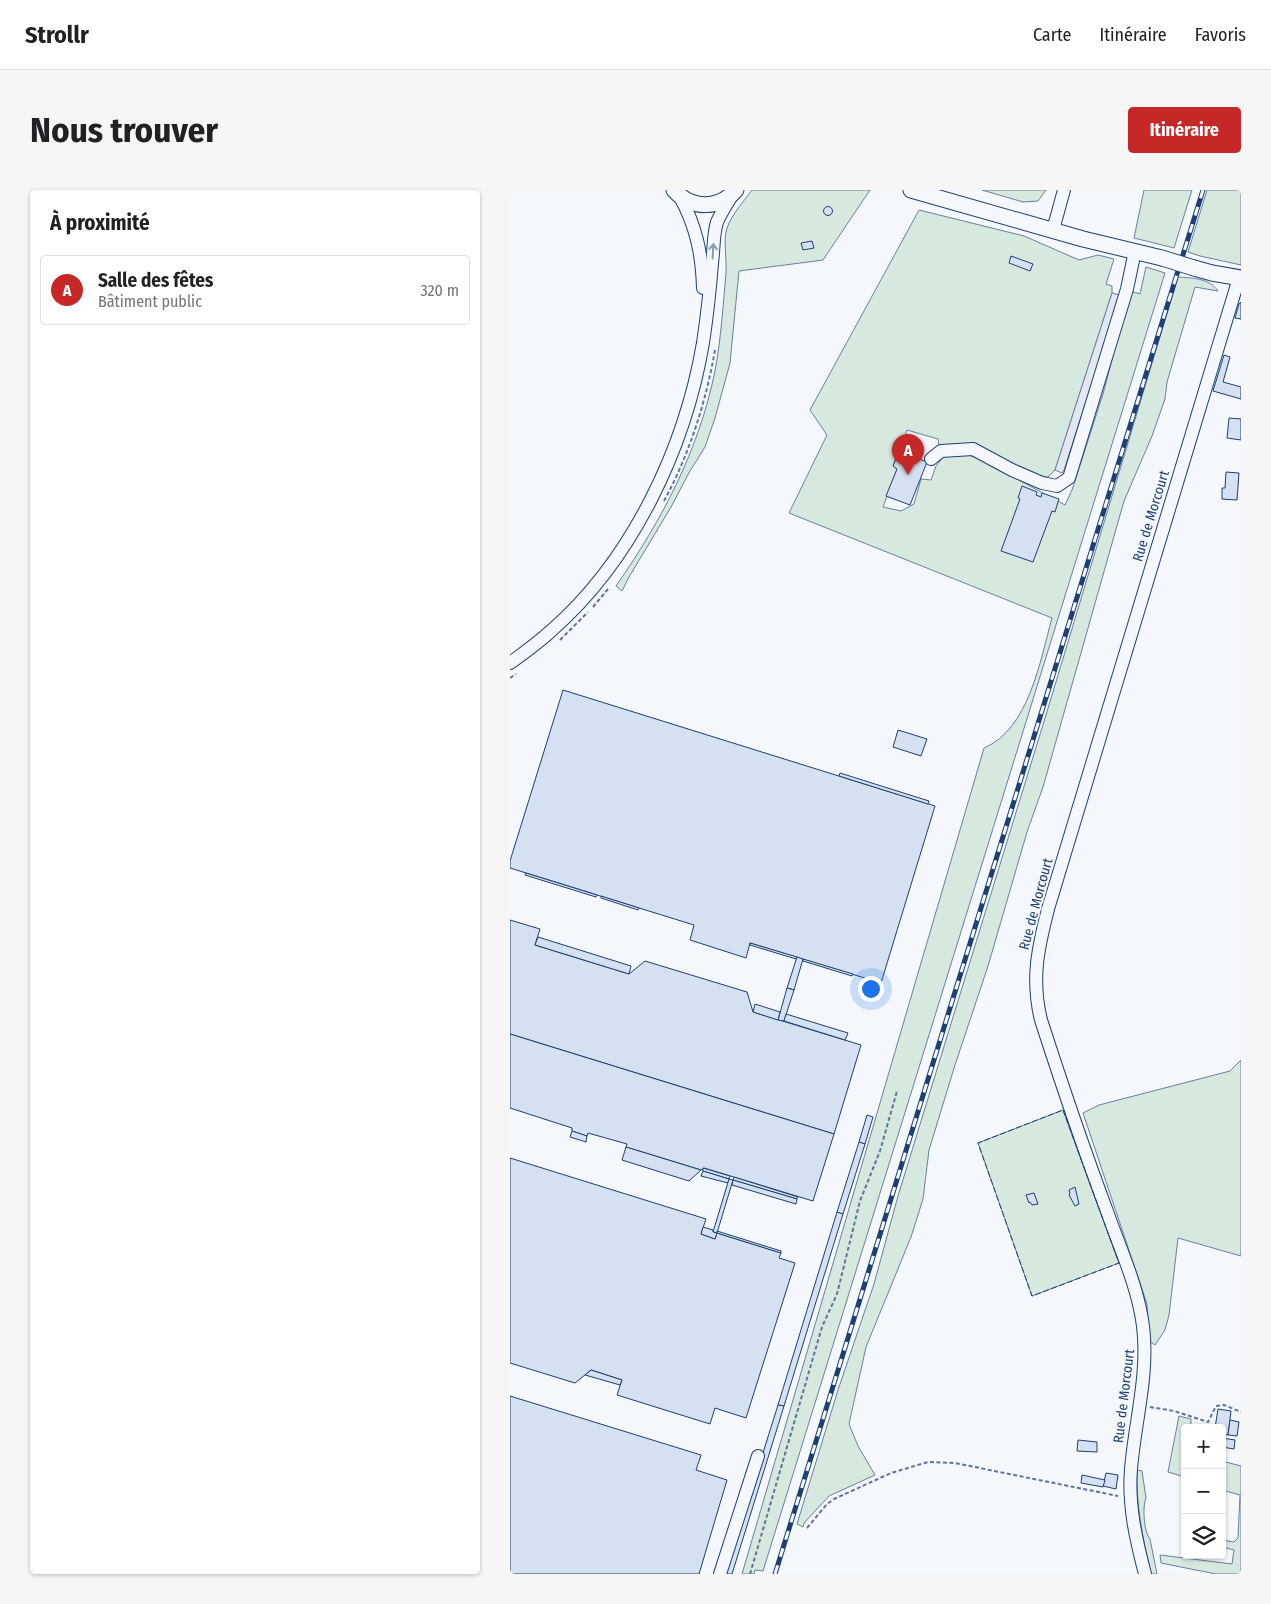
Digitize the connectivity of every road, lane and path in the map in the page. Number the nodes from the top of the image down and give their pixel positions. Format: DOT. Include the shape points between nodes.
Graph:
graph roads {
  1 [pos="911,190"];
  2 [pos="1064,190"];
  3 [pos="677,193"];
  4 [pos="734,193"];
  5 [pos="1053,230"];
  6 [pos="1135,251"];
  7 [pos="1240,278"];
  8 [pos="704,334"];
  9 [pos="931,460"];
  10 [pos="510,663"];
  11 [pos="897,1092"];
  12 [pos="1139,1405"];
  13 [pos="1241,1412"];
  14 [pos="758,1456"];
  15 [pos="1131,1499"];
  16 [pos="807,1528"];
  17 [pos="720,1574"];
  18 [pos="750,1574"];
  19 [pos="1145,1574"];
  1 -- 5 [label="main road"];
  2 -- 5 [label="street"];
  3 -- 4 [label="main road" via="694,204 710,205"];
  3 -- 8 [label="street" via="694,226 702,263"];
  8 -- 4 [label="street, one-way" via="714,235"];
  5 -- 6 [label="main road"];
  6 -- 7 [label="main road, bridge"];
  6 -- 9 [label="street" via="1127,289 1069,478 1057,486 1042,483 973,449 941,452"];
  7 -- 12 [label="street, Rue de Morcourt" via="1048,909 1036,963 1037,1004 1041,1020 1136,1290 1146,1349"];
  8 -- 10 [label="street" via="686,417 641,516 610,566 578,605 553,630"];
  11 -- 18 [label="path" via="880,1151 860,1200 840,1284 822,1327"];
  12 -- 13 [label="path" via="1174,1411 1208,1422 1216,1406 1224,1404"];
  12 -- 15 [label="street, Rue de Morcourt"];
  14 -- 17 [label="street"];
  15 -- 16 [label="path" via="955,1463 928,1462 891,1473 834,1499"];
  15 -- 19 [label="street, Rue de Morcourt"];
}
